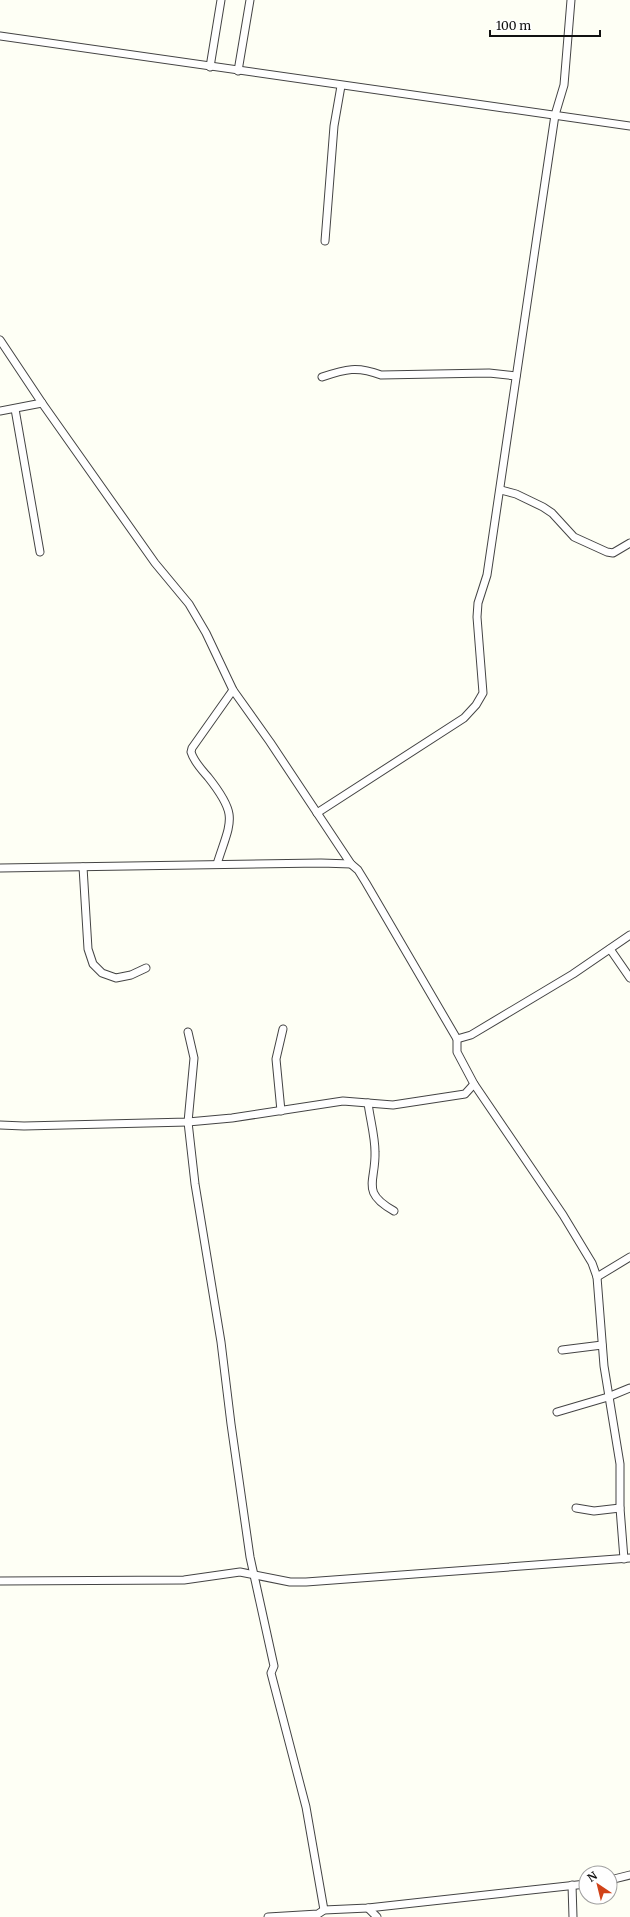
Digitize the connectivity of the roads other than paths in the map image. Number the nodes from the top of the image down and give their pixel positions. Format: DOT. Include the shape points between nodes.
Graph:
graph roads {
  1 [pos="221,0"];
  2 [pos="250,0"];
  3 [pos="571,0"];
  4 [pos="0,36"];
  5 [pos="210,67"];
  6 [pos="238,71"];
  7 [pos="341,86"];
  8 [pos="555,115"];
  9 [pos="630,126"];
  10 [pos="325,241"];
  11 [pos="0,340"];
  12 [pos="516,376"];
  13 [pos="322,377"];
  14 [pos="42,403"];
  15 [pos="15,409"];
  16 [pos="0,411"];
  17 [pos="501,490"];
  18 [pos="630,543"];
  19 [pos="40,552"];
  20 [pos="233,690"];
  21 [pos="317,813"];
  22 [pos="217,864"];
  23 [pos="351,864"];
  24 [pos="83,867"];
  25 [pos="0,868"];
  26 [pos="630,935"];
  27 [pos="610,950"];
  28 [pos="146,968"];
  29 [pos="630,978"];
  30 [pos="283,1029"];
  31 [pos="188,1032"];
  32 [pos="457,1039"];
  33 [pos="474,1084"];
  34 [pos="368,1103"];
  35 [pos="281,1111"];
  36 [pos="188,1122"];
  37 [pos="0,1125"];
  38 [pos="394,1210"];
  39 [pos="630,1257"];
  40 [pos="597,1277"];
  41 [pos="602,1345"];
  42 [pos="562,1350"];
  43 [pos="630,1388"];
  44 [pos="608,1397"];
  45 [pos="557,1412"];
  46 [pos="576,1508"];
  47 [pos="620,1508"];
  48 [pos="627,1558"];
  49 [pos="254,1576"];
  50 [pos="0,1581"];
  51 [pos="630,1875"];
  52 [pos="618,1878"];
  53 [pos="578,1885"];
  54 [pos="572,1886"];
  55 [pos="368,1908"];
  56 [pos="324,1910"];
  57 [pos="268,1917"];
  58 [pos="378,1917"];
  59 [pos="573,1917"];
  1 -- 5 [label="street"];
  2 -- 6 [label="street"];
  3 -- 8 [label="street" via="564,85"];
  4 -- 5 [label="street"];
  5 -- 6 [label="street"];
  6 -- 7 [label="street"];
  7 -- 8 [label="street"];
  7 -- 10 [label="street" via="333,141"];
  8 -- 9 [label="street"];
  8 -- 12 [label="street"];
  11 -- 14 [label="street"];
  12 -- 13 [label="street" via="381,375 366,369"];
  12 -- 17 [label="street"];
  14 -- 15 [label="street"];
  14 -- 20 [label="street" via="155,563 189,604"];
  15 -- 16 [label="street"];
  15 -- 19 [label="street"];
  17 -- 18 [label="street" via="543,507 574,537 607,552 613,553"];
  17 -- 21 [label="street" via="487,575 478,610 477,632 483,686 480,699 464,718"];
  20 -- 21 [label="street"];
  20 -- 22 [label="street" via="191,752 229,807 230,825"];
  21 -- 23 [label="street"];
  22 -- 23 [label="street"];
  22 -- 24 [label="street"];
  23 -- 32 [label="street" via="366,883"];
  24 -- 25 [label="street"];
  24 -- 28 [label="street" via="88,949 93,964 102,973 116,978"];
  26 -- 27 [label="street"];
  27 -- 29 [label="street"];
  27 -- 32 [label="street" via="470,1035"];
  30 -- 35 [label="street" via="276,1059"];
  31 -- 36 [label="street" via="194,1058"];
  32 -- 33 [label="street" via="457,1052"];
  33 -- 34 [label="street" via="465,1094 393,1104"];
  33 -- 40 [label="street" via="563,1215 592,1263"];
  34 -- 35 [label="street" via="343,1100"];
  34 -- 38 [label="street" via="375,1153 373,1191 378,1201"];
  35 -- 36 [label="street"];
  36 -- 37 [label="street"];
  36 -- 49 [label="street"];
  39 -- 40 [label="street"];
  40 -- 41 [label="street"];
  41 -- 42 [label="street"];
  41 -- 44 [label="street"];
  43 -- 44 [label="street"];
  44 -- 45 [label="street"];
  44 -- 47 [label="street" via="620,1464"];
  46 -- 47 [label="street" via="594,1511"];
  47 -- 48 [label="street"];
  48 -- 49 [label="street" via="306,1582"];
  49 -- 50 [label="street" via="240,1572 184,1580"];
  49 -- 56 [label="street" via="274,1666 271,1673 306,1807"];
  51 -- 52 [label="street"];
  53 -- 54 [label="street"];
  54 -- 55 [label="street"];
  54 -- 59 [label="street"];
  55 -- 56 [label="street"];
  55 -- 58 [label="street"];
  56 -- 57 [label="street" via="318,1914"];
}
